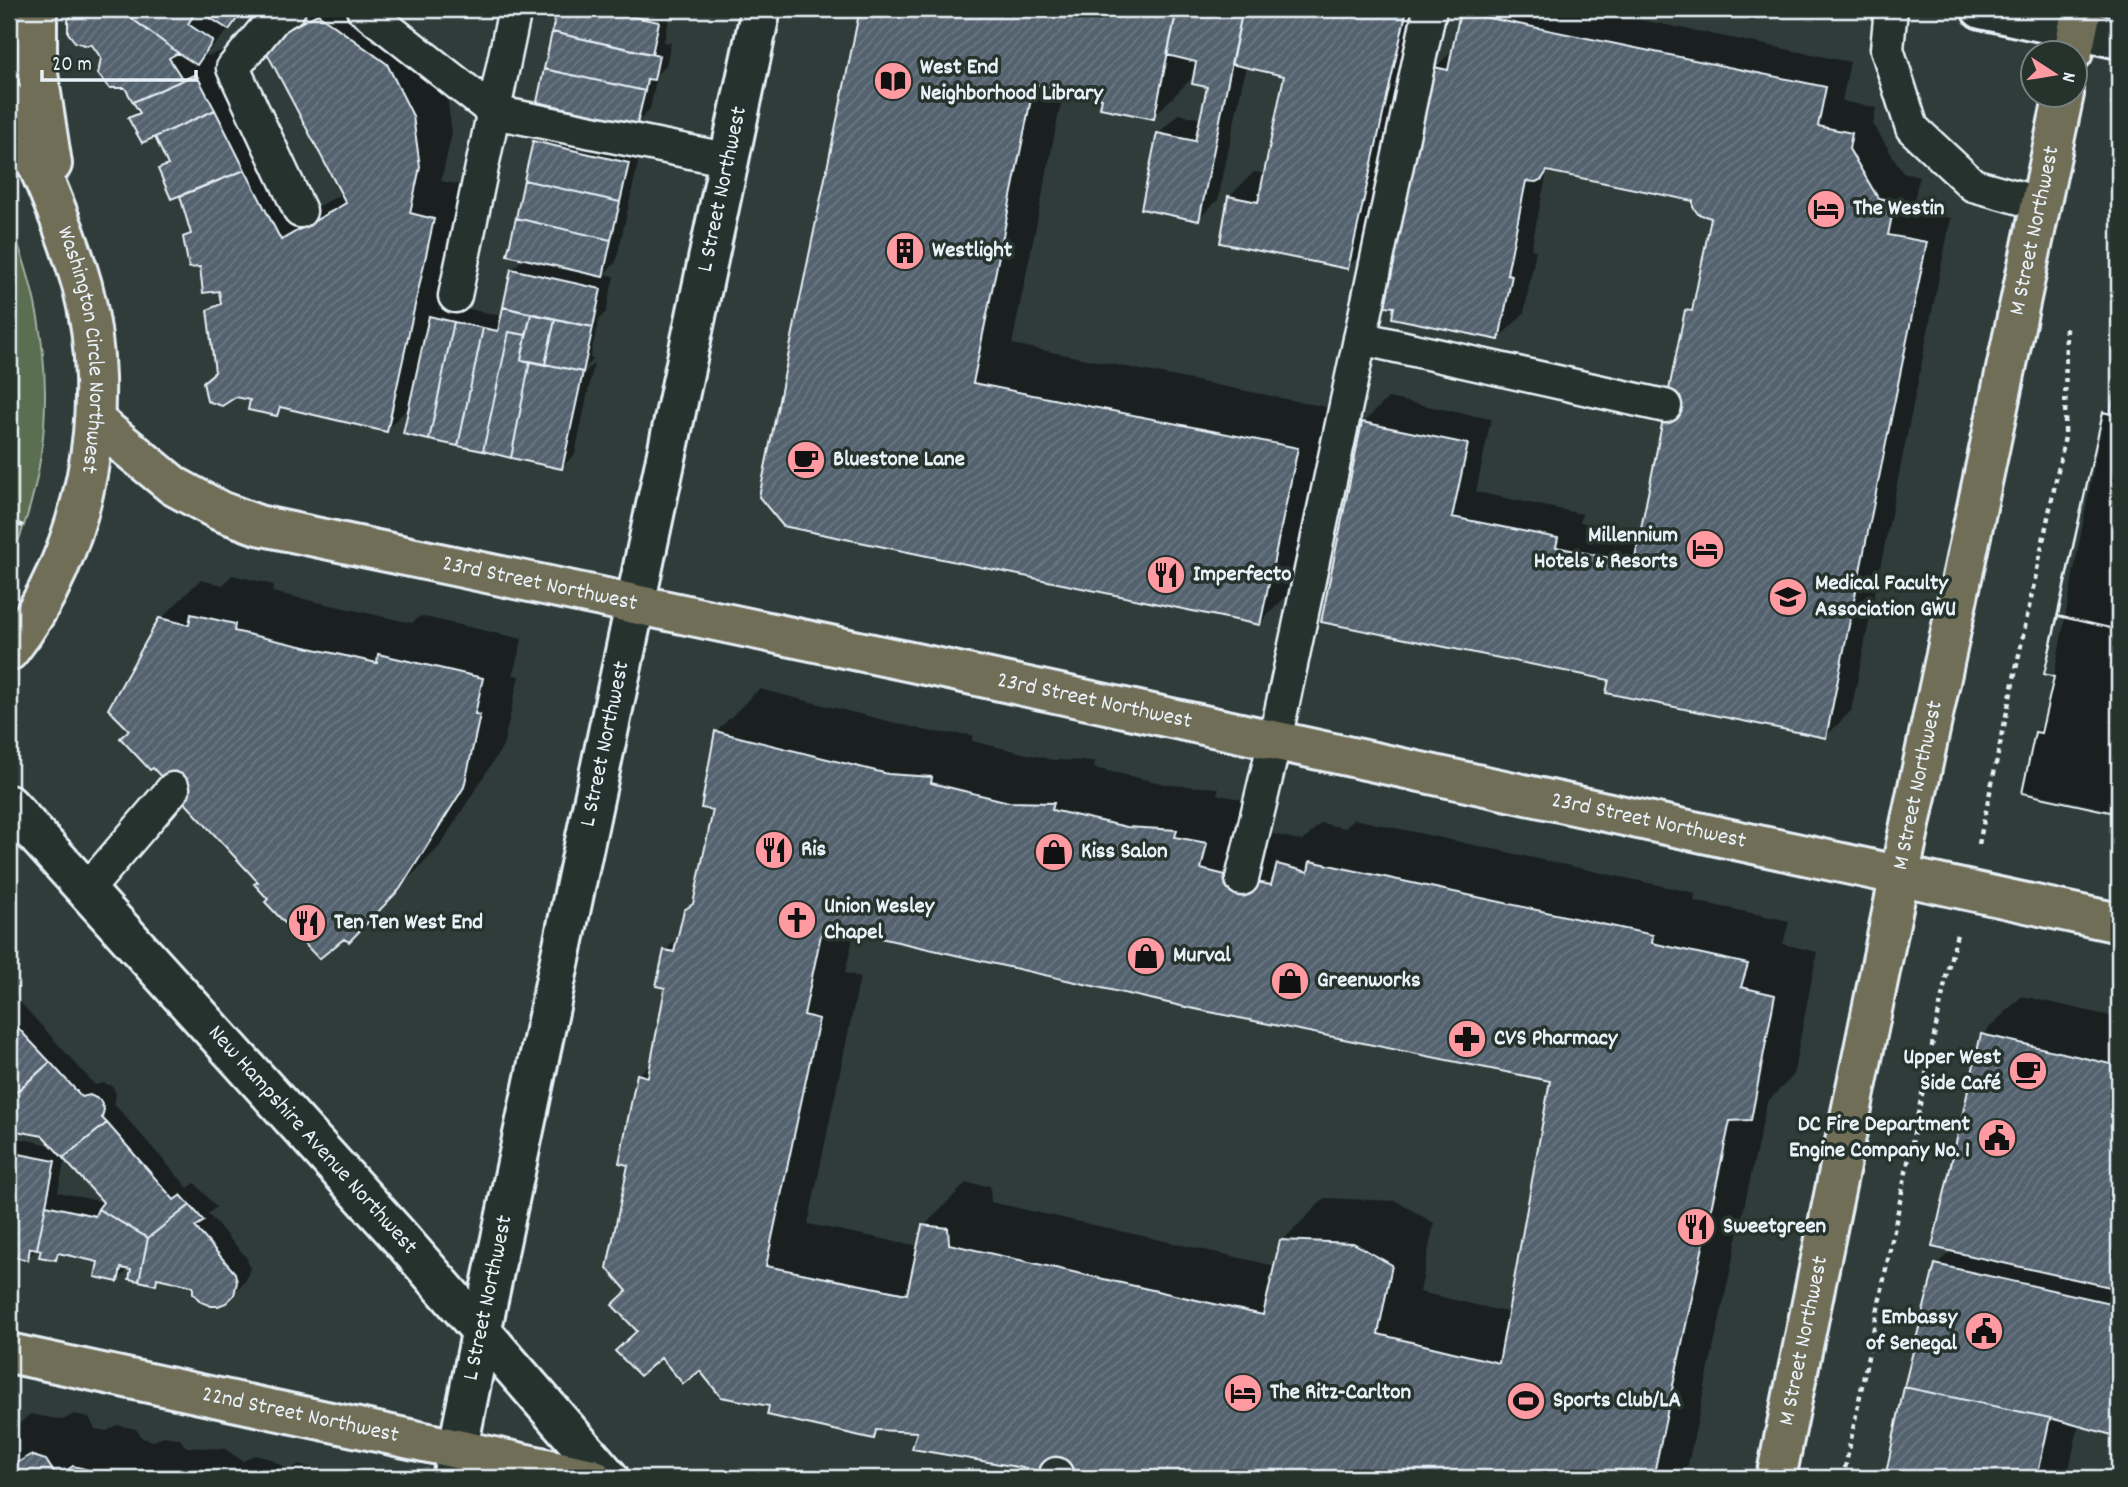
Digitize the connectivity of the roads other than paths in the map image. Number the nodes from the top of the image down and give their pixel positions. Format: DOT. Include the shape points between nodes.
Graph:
graph roads {
  1 [pos="37,9"];
  2 [pos="289,9"];
  3 [pos="363,9"];
  4 [pos="515,9"];
  5 [pos="761,9"];
  6 [pos="1430,9"];
  7 [pos="1891,9"];
  8 [pos="1981,9"];
  9 [pos="2078,30"];
  10 [pos="2119,39"];
  11 [pos="9,103"];
  12 [pos="2061,108"];
  13 [pos="494,112"];
  14 [pos="19,139"];
  15 [pos="730,160"];
  16 [pos="2042,204"];
  17 [pos="300,211"];
  18 [pos="64,228"];
  19 [pos="455,296"];
  20 [pos="1360,338"];
  21 [pos="1665,405"];
  22 [pos="95,421"];
  23 [pos="636,604"];
  24 [pos="9,651"];
  25 [pos="1275,740"];
  26 [pos="173,789"];
  27 [pos="9,805"];
  28 [pos="1901,875"];
  29 [pos="1242,879"];
  30 [pos="86,891"];
  31 [pos="2119,923"];
  32 [pos="481,1333"];
  33 [pos="9,1353"];
  34 [pos="455,1464"];
  35 [pos="592,1478"];
  36 [pos="608,1478"];
  37 [pos="1776,1478"];
  1 -- 18 [label="main road" via="37,68"];
  2 -- 17 [label="lane" via="275,17 233,68"];
  3 -- 13 [label="lane"];
  4 -- 13 [label="lane"];
  5 -- 15 [label="main road, L Street Northwest"];
  6 -- 20 [label="lane"];
  7 -- 16 [label="lane" via="1886,49 1912,128 1973,184"];
  8 -- 9 [label="main road"];
  9 -- 10 [label="main road"];
  11 -- 14 [label="main road, Washington Circle Northwest"];
  12 -- 16 [label="main road, M Street Northwest"];
  13 -- 15 [label="lane"];
  13 -- 19 [label="lane"];
  14 -- 18 [label="main road, Washington Circle Northwest"];
  15 -- 23 [label="main road, L Street Northwest"];
  16 -- 28 [label="main road, M Street Northwest"];
  18 -- 22 [label="main road, Washington Circle Northwest" via="92,333"];
  20 -- 21 [label="lane"];
  20 -- 25 [label="lane"];
  22 -- 23 [label="main road, 23rd Street Northwest" via="174,486 258,525"];
  22 -- 24 [label="main road, Washington Circle Northwest" via="69,543 26,630"];
  23 -- 25 [label="main road, 23rd Street Northwest"];
  23 -- 32 [label="main road, L Street Northwest"];
  25 -- 28 [label="main road, 23rd Street Northwest"];
  25 -- 29 [label="lane"];
  26 -- 30 [label="lane"];
  27 -- 30 [label="main road, New Hampshire Avenue Northwest"];
  28 -- 31 [label="main road, 23rd Street Northwest"];
  28 -- 37 [label="main road, M Street Northwest"];
  30 -- 32 [label="main road, New Hampshire Avenue Northwest"];
  32 -- 34 [label="main road, L Street Northwest"];
  32 -- 36 [label="main road, New Hampshire Avenue Northwest"];
  33 -- 34 [label="main road, 22nd Street Northwest"];
  34 -- 35 [label="main road, 22nd Street Northwest"];
}
